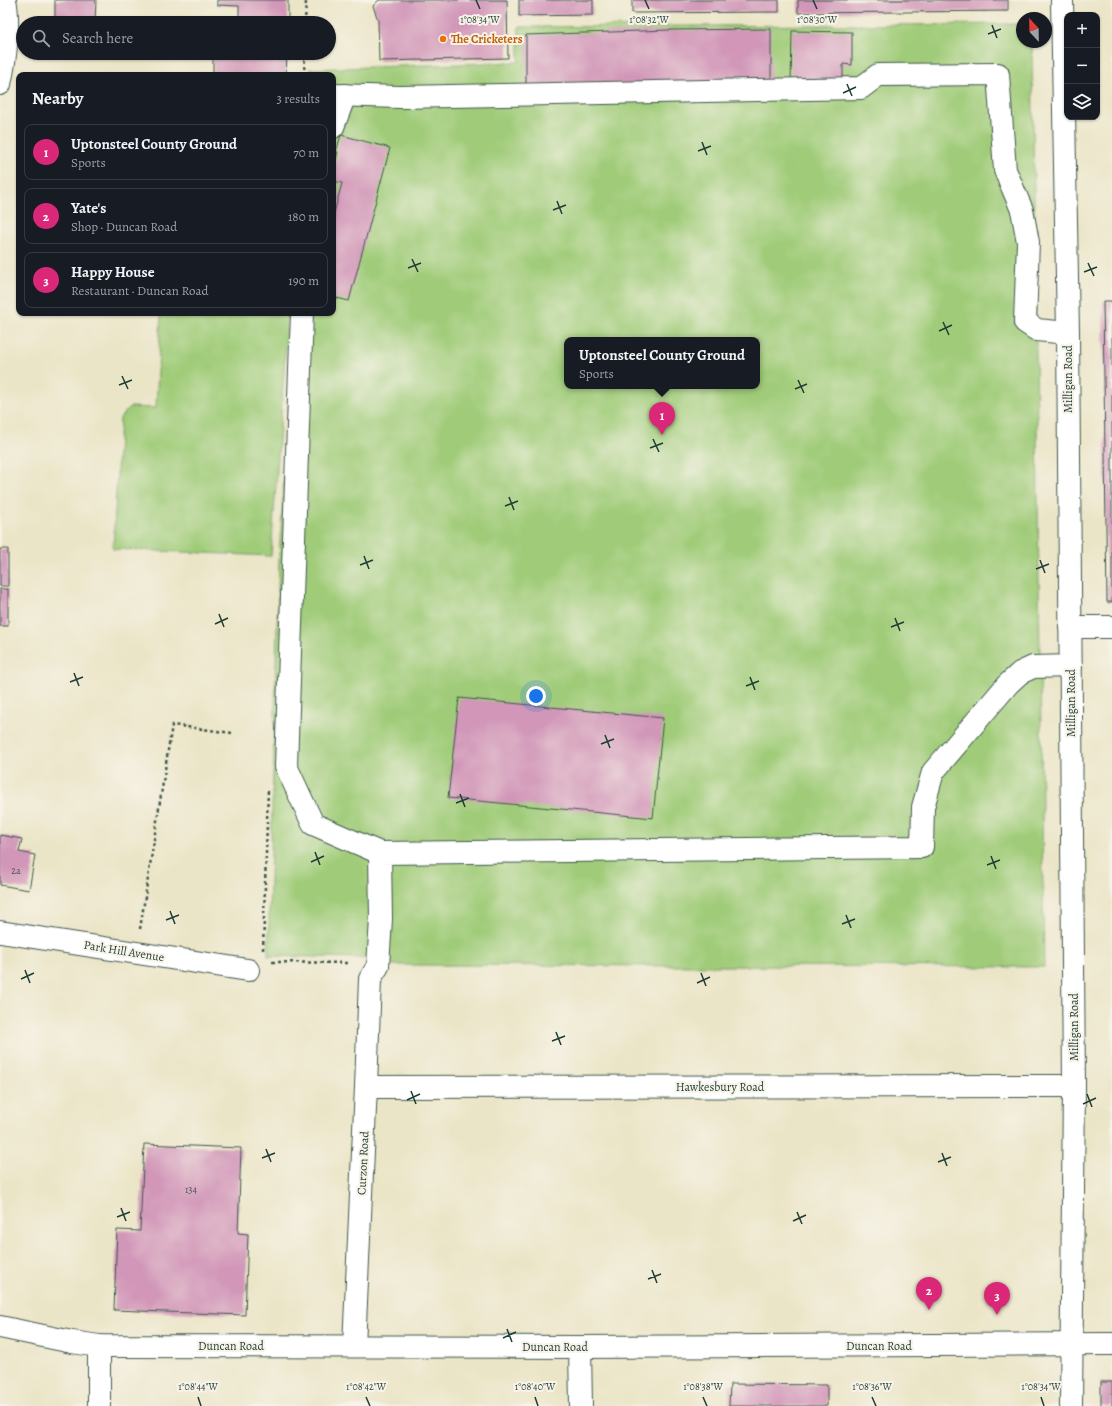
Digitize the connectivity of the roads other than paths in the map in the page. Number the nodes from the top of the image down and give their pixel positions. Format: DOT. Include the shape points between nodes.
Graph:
graph roads {
  1 [pos="5,0"];
  2 [pos="1062,0"];
  3 [pos="7,83"];
  4 [pos="339,95"];
  5 [pos="336,111"];
  6 [pos="302,316"];
  7 [pos="1068,333"];
  8 [pos="1070,627"];
  9 [pos="1112,627"];
  10 [pos="1071,666"];
  11 [pos="380,853"];
  12 [pos="0,932"];
  13 [pos="248,970"];
  14 [pos="1074,1086"];
  15 [pos="366,1087"];
  16 [pos="0,1326"];
  17 [pos="1112,1344"];
  18 [pos="1071,1345"];
  19 [pos="99,1346"];
  20 [pos="354,1346"];
  21 [pos="580,1347"];
  22 [pos="99,1406"];
  23 [pos="581,1406"];
  24 [pos="1071,1406"];
  1 -- 3 [label="street" via="4,61"];
  2 -- 7 [label="street, Milligan Road"];
  4 -- 5 [label="street"];
  4 -- 7 [label="street" via="860,88 878,75 998,74 1005,170 1022,210 1028,242 1025,322 1037,330"];
  6 -- 11 [label="street" via="286,766 313,824"];
  7 -- 8 [label="street, Milligan Road"];
  8 -- 9 [label="street"];
  8 -- 10 [label="street, Milligan Road"];
  10 -- 11 [label="street" via="1033,666 1020,674 1008,684 932,772 923,807 922,848"];
  10 -- 14 [label="street, Milligan Road"];
  11 -- 15 [label="street, Curzon Road" via="381,919 378,966 370,979"];
  12 -- 13 [label="street, Park Hill Avenue"];
  14 -- 15 [label="street, Hawkesbury Road"];
  14 -- 18 [label="street, Milligan Road"];
  15 -- 20 [label="street, Curzon Road"];
  16 -- 19 [label="street, Duncan Road"];
  17 -- 18 [label="street, Duncan Road"];
  18 -- 21 [label="street, Duncan Road"];
  18 -- 24 [label="street, Milligan Road"];
  19 -- 20 [label="street, Duncan Road"];
  19 -- 22 [label="street"];
  20 -- 21 [label="street, Duncan Road"];
  21 -- 23 [label="street"];
}
